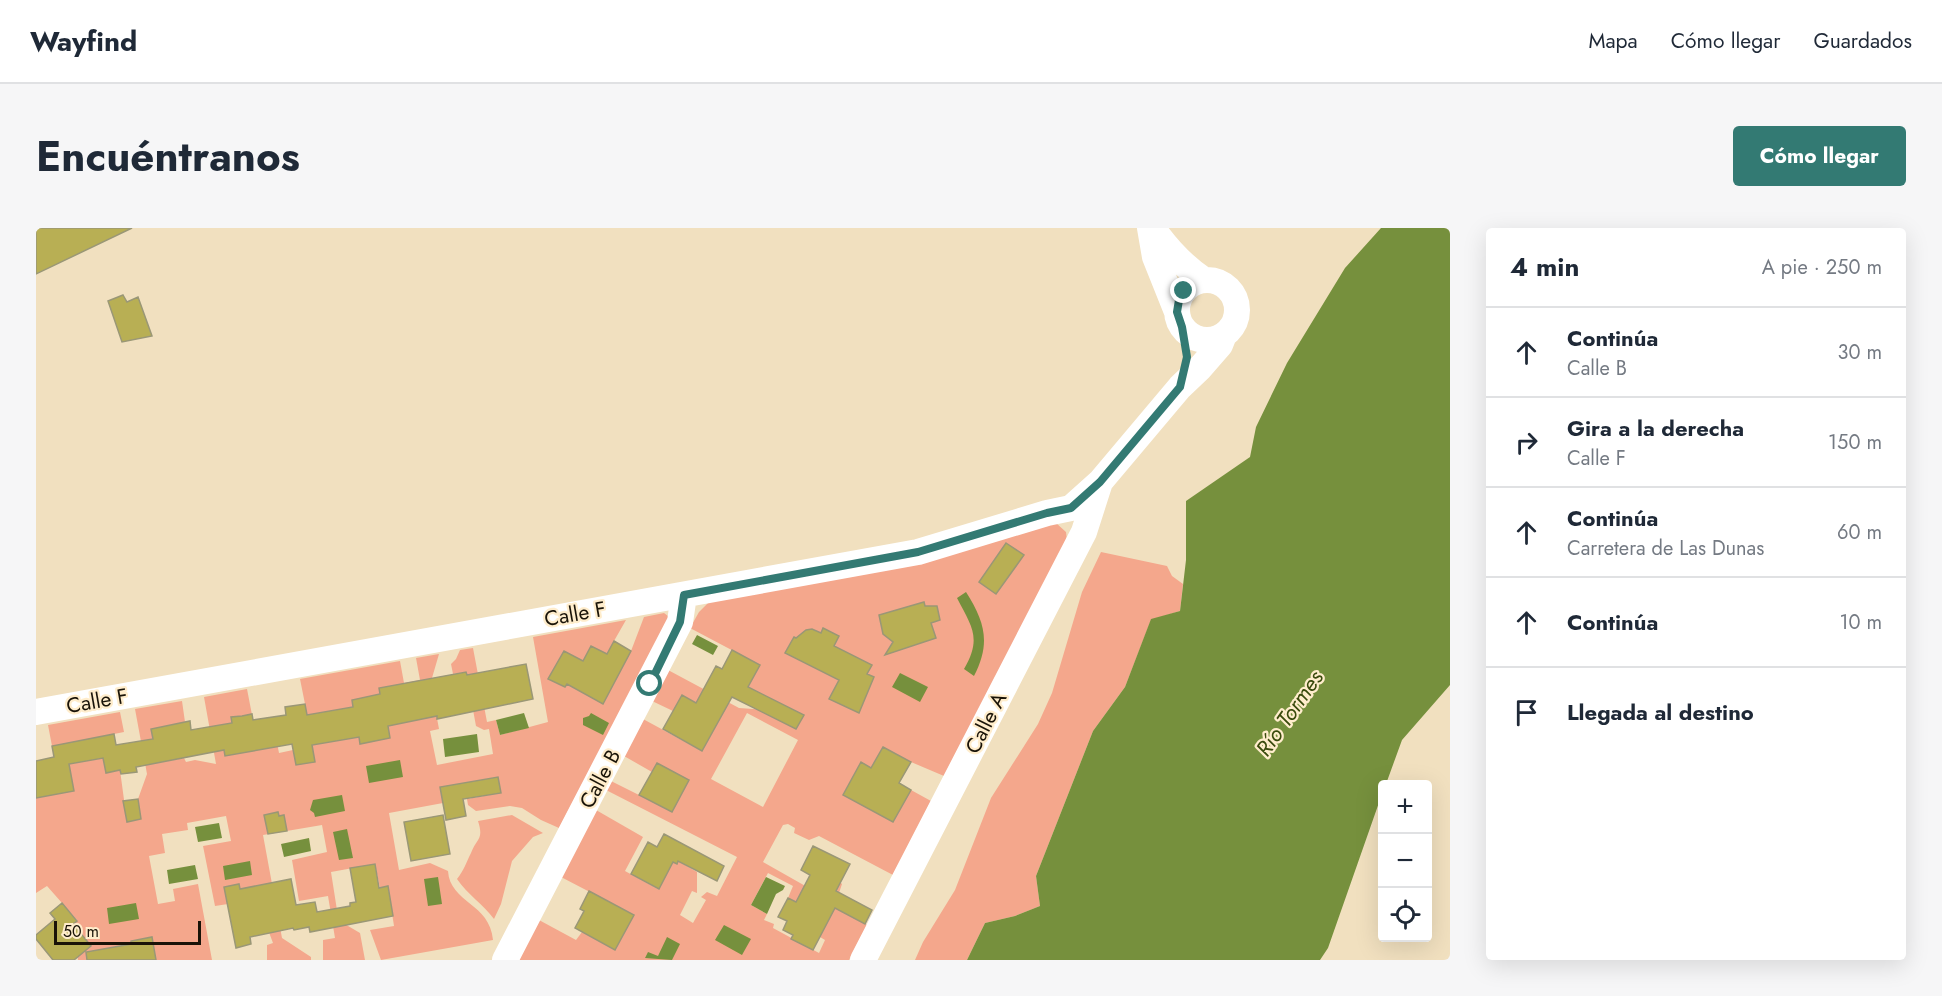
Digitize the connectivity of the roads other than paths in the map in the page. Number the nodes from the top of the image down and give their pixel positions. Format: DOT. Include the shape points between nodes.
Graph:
graph roads {
  1 [pos="1151,228"];
  2 [pos="1204,280"];
  3 [pos="1180,319"];
  4 [pos="1224,335"];
  5 [pos="1180,387"];
  6 [pos="1100,482"];
  7 [pos="684,595"];
  8 [pos="36,712"];
  9 [pos="505,960"];
  10 [pos="863,960"];
  1 -- 2 [label="street" via="1184,267"];
  1 -- 3 [label="street" via="1155,257"];
  2 -- 3 [label="street" via="1184,291 1179,300"];
  2 -- 4 [label="street" via="1221,284 1234,296 1238,313"];
  3 -- 4 [label="street" via="1188,334 1197,338 1216,339"];
  3 -- 5 [label="street" via="1187,357"];
  4 -- 5 [label="street" via="1200,369"];
  5 -- 6 [label="street"];
  6 -- 7 [label="street, Calle F" via="1071,508 918,552"];
  6 -- 10 [label="street, Calle A" via="1084,532"];
  7 -- 8 [label="street, Calle F"];
  7 -- 9 [label="street, Calle B" via="680,622"];
}
